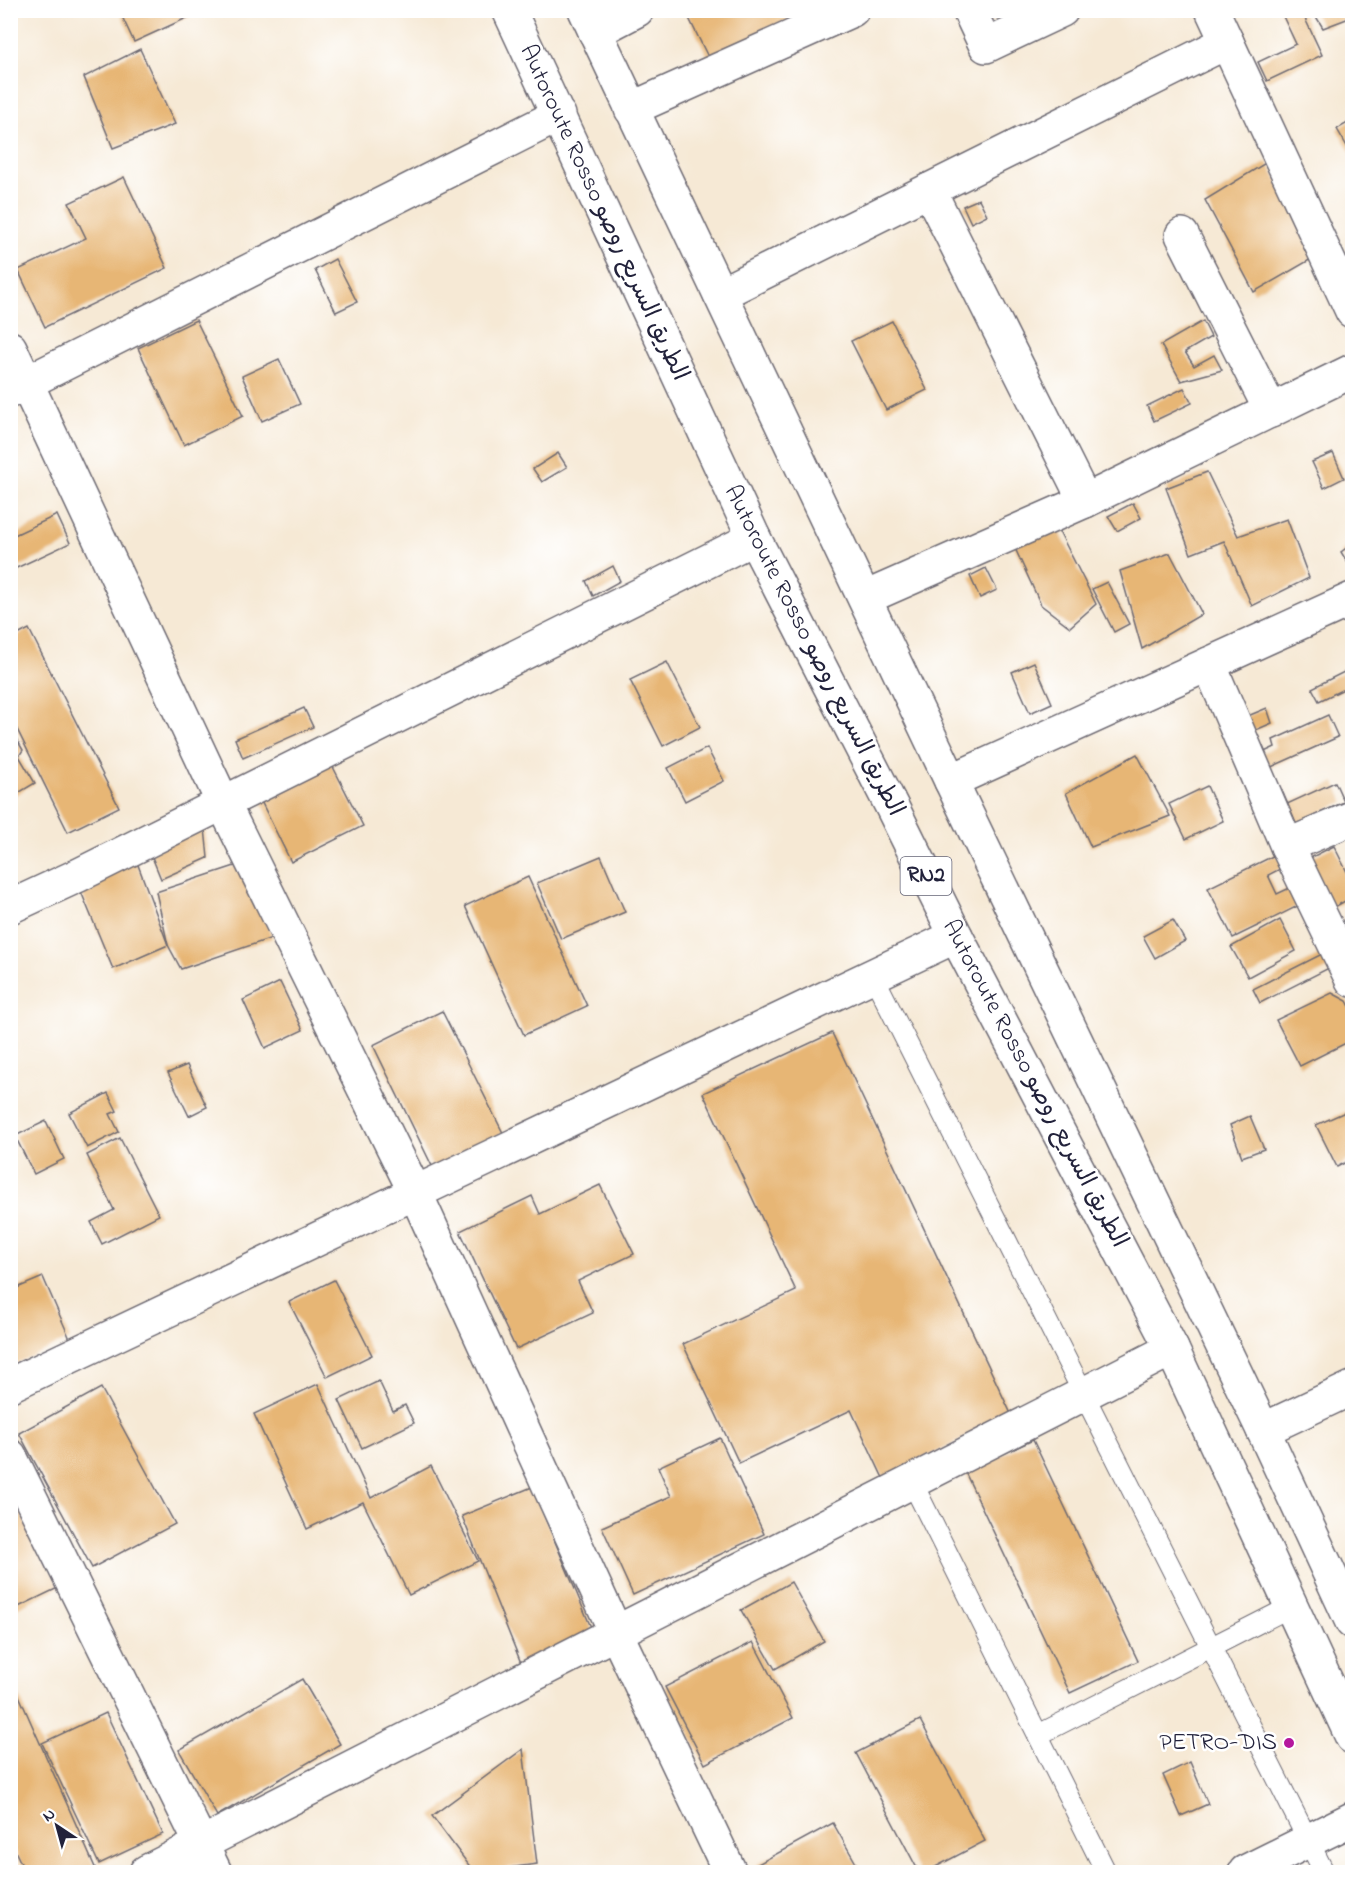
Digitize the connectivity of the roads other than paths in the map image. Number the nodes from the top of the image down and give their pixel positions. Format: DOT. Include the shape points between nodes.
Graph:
graph roads {
  1 [pos="509,10"];
  2 [pos="637,10"];
  3 [pos="852,10"];
  4 [pos="969,10"];
  5 [pos="1062,10"];
  6 [pos="1212,10"];
  7 [pos="590,21"];
  8 [pos="1227,42"];
  9 [pos="631,109"];
  10 [pos="559,115"];
  11 [pos="929,190"];
  12 [pos="1182,235"];
  13 [pos="720,294"];
  14 [pos="1353,311"];
  15 [pos="10,348"];
  16 [pos="1353,371"];
  17 [pos="19,387"];
  18 [pos="1271,411"];
  19 [pos="1085,501"];
  20 [pos="754,538"];
  21 [pos="865,598"];
  22 [pos="1353,599"];
  23 [pos="1209,664"];
  24 [pos="951,781"];
  25 [pos="223,803"];
  26 [pos="1353,818"];
  27 [pos="1287,846"];
  28 [pos="10,908"];
  29 [pos="956,936"];
  30 [pos="873,975"];
  31 [pos="1353,980"];
  32 [pos="415,1192"];
  33 [pos="1172,1349"];
  34 [pos="10,1385"];
  35 [pos="1353,1388"];
  36 [pos="1083,1395"];
  37 [pos="1263,1430"];
  38 [pos="10,1456"];
  39 [pos="912,1482"];
  40 [pos="1292,1606"];
  41 [pos="1353,1622"];
  42 [pos="616,1633"];
  43 [pos="1211,1647"];
  44 [pos="1038,1735"];
  45 [pos="1353,1737"];
  46 [pos="1353,1819"];
  47 [pos="1309,1841"];
  48 [pos="209,1859"];
  49 [pos="146,1872"];
  50 [pos="730,1872"];
  51 [pos="1107,1872"];
  52 [pos="1245,1872"];
  53 [pos="1324,1872"];
  1 -- 10 [label="main road, Autoroute Rosso الطريق السريع روصو / RN2"];
  2 -- 7 [label="main road"];
  3 -- 9 [label="main road"];
  4 -- 5 [label="main road" via="986,46"];
  6 -- 8 [label="main road"];
  7 -- 9 [label="main road, Autoroute Rosso الطريق السريع روصو / RN2"];
  8 -- 11 [label="main road"];
  8 -- 14 [label="main road"];
  9 -- 13 [label="main road, Autoroute Rosso الطريق السريع روصو / RN2"];
  10 -- 17 [label="main road"];
  10 -- 20 [label="main road, Autoroute Rosso الطريق السريع روصو / RN2"];
  11 -- 13 [label="main road"];
  11 -- 19 [label="main road"];
  12 -- 18 [label="main road"];
  13 -- 21 [label="main road, Autoroute Rosso الطريق السريع روصو / RN2"];
  15 -- 17 [label="main road"];
  16 -- 18 [label="main road"];
  17 -- 25 [label="main road"];
  18 -- 19 [label="main road"];
  19 -- 21 [label="main road"];
  20 -- 25 [label="main road"];
  20 -- 29 [label="main road, Autoroute Rosso الطريق السريع روصو / RN2"];
  21 -- 24 [label="main road, Autoroute Rosso الطريق السريع روصو / RN2"];
  22 -- 23 [label="main road"];
  23 -- 24 [label="main road"];
  23 -- 27 [label="main road"];
  24 -- 37 [label="main road, Autoroute Rosso الطريق السريع روصو / RN2"];
  25 -- 28 [label="main road"];
  25 -- 32 [label="main road"];
  26 -- 27 [label="main road"];
  27 -- 31 [label="main road"];
  29 -- 30 [label="main road"];
  29 -- 33 [label="main road, Autoroute Rosso الطريق السريع روصو / RN2"];
  30 -- 32 [label="main road"];
  30 -- 36 [label="lane"];
  32 -- 34 [label="main road"];
  32 -- 42 [label="main road"];
  33 -- 36 [label="main road"];
  33 -- 40 [label="main road, Autoroute Rosso الطريق السريع روصو / RN2"];
  35 -- 37 [label="main road"];
  36 -- 39 [label="main road"];
  36 -- 43 [label="lane"];
  37 -- 41 [label="main road, Autoroute Rosso الطريق السريع روصو / RN2"];
  38 -- 48 [label="main road"];
  39 -- 42 [label="main road"];
  39 -- 44 [label="lane"];
  40 -- 43 [label="lane"];
  40 -- 45 [label="main road, Autoroute Rosso الطريق السريع روصو / RN2"];
  42 -- 48 [label="main road"];
  42 -- 50 [label="main road"];
  43 -- 44 [label="lane"];
  43 -- 47 [label="lane"];
  44 -- 51 [label="lane"];
  46 -- 47 [label="main road"];
  47 -- 52 [label="main road"];
  47 -- 53 [label="lane"];
  48 -- 49 [label="main road"];
}
